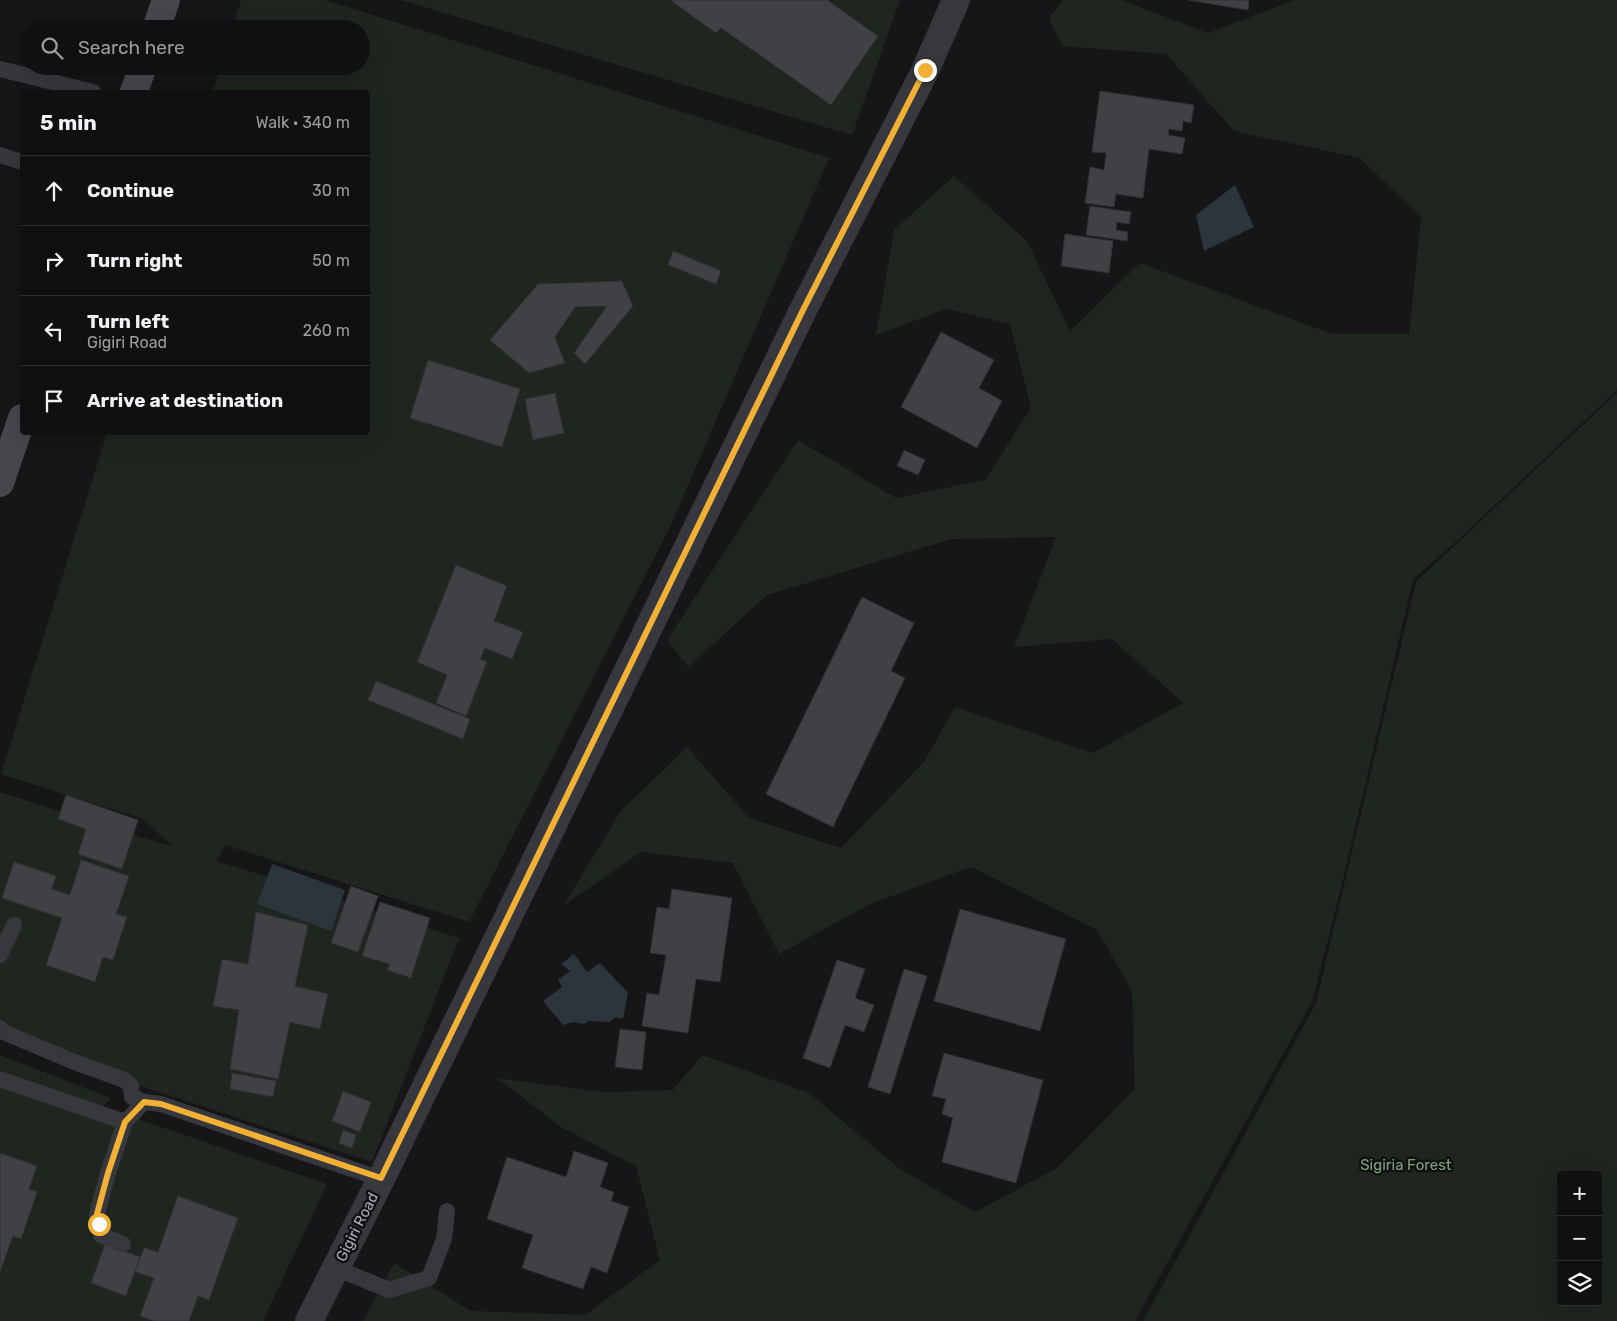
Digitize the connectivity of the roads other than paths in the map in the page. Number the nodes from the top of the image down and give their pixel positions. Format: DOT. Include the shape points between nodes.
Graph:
graph roads {
  1 [pos="166,0"];
  2 [pos="956,0"];
  3 [pos="159,20"];
  4 [pos="0,69"];
  5 [pos="140,75"];
  6 [pos="62,89"];
  7 [pos="135,90"];
  8 [pos="0,155"];
  9 [pos="20,161"];
  10 [pos="20,424"];
  11 [pos="0,483"];
  12 [pos="14,925"];
  13 [pos="0,955"];
  14 [pos="0,1028"];
  15 [pos="0,1079"];
  16 [pos="144,1102"];
  17 [pos="125,1122"];
  18 [pos="381,1178"];
  19 [pos="447,1211"];
  20 [pos="123,1244"];
  21 [pos="336,1268"];
  22 [pos="309,1321"];
  1 -- 3 [label="main road"];
  2 -- 18 [label="street, Gigiri Road" via="925,70 798,319"];
  4 -- 6 [label="lane"];
  5 -- 7 [label="main road"];
  8 -- 9 [label="lane"];
  10 -- 11 [label="main road"];
  12 -- 13 [label="lane"];
  14 -- 16 [label="lane" via="72,1061 124,1080 131,1086 132,1097"];
  15 -- 17 [label="lane"];
  16 -- 17 [label="lane"];
  16 -- 18 [label="lane"];
  17 -- 20 [label="lane" via="97,1214 102,1235"];
  18 -- 21 [label="street, Gigiri Road"];
  19 -- 21 [label="lane" via="444,1239 429,1278 389,1290"];
  21 -- 22 [label="street, Gigiri Road"];
}
